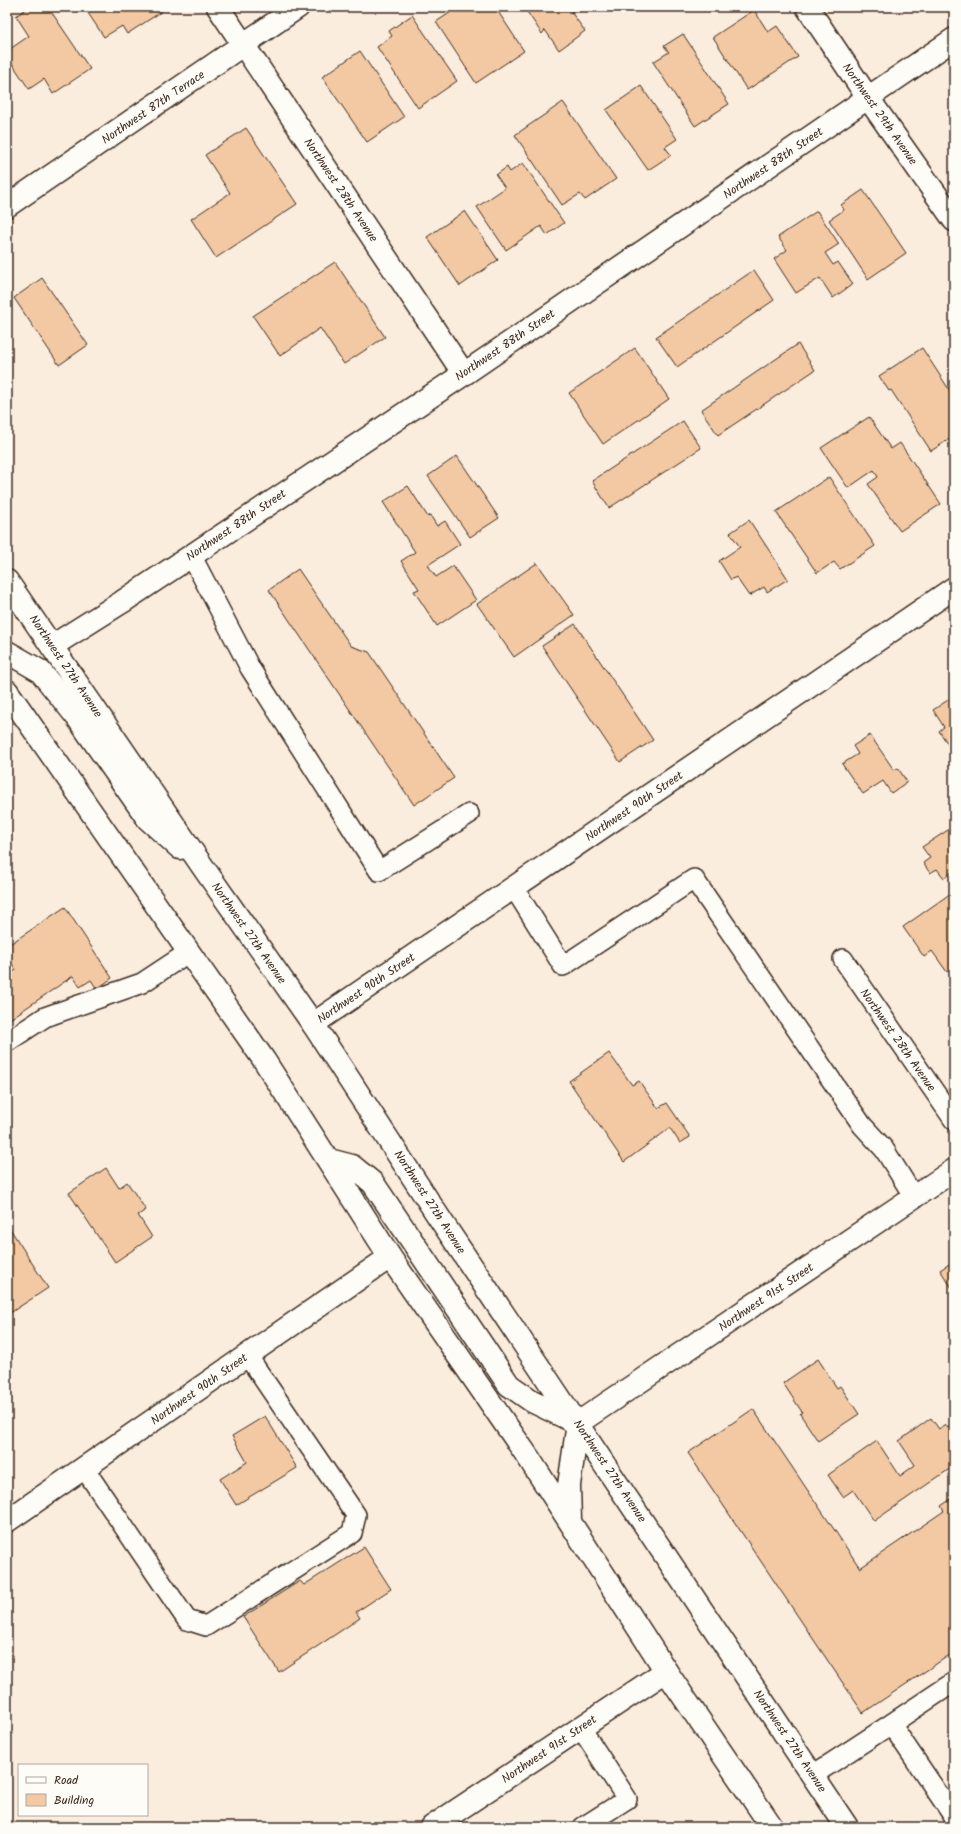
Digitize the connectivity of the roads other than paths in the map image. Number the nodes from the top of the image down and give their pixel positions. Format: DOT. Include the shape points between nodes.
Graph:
graph roads {
  1 [pos="218,7"];
  2 [pos="298,7"];
  3 [pos="807,7"];
  4 [pos="954,39"];
  5 [pos="244,44"];
  6 [pos="868,98"];
  7 [pos="7,206"];
  8 [pos="954,220"];
  9 [pos="464,374"];
  10 [pos="191,555"];
  11 [pos="7,581"];
  12 [pos="954,588"];
  13 [pos="52,646"];
  14 [pos="7,652"];
  15 [pos="7,691"];
  16 [pos="469,814"];
  17 [pos="205,870"];
  18 [pos="514,888"];
  19 [pos="189,952"];
  20 [pos="843,959"];
  21 [pos="313,1024"];
  22 [pos="7,1042"];
  23 [pos="954,1120"];
  24 [pos="329,1160"];
  25 [pos="954,1170"];
  26 [pos="914,1197"];
  27 [pos="390,1257"];
  28 [pos="247,1355"];
  29 [pos="578,1423"];
  30 [pos="84,1468"];
  31 [pos="7,1521"];
  32 [pos="570,1523"];
  33 [pos="666,1671"];
  34 [pos="954,1682"];
  35 [pos="891,1724"];
  36 [pos="581,1728"];
  37 [pos="813,1775"];
  38 [pos="954,1817"];
  39 [pos="432,1827"];
  40 [pos="583,1827"];
  41 [pos="772,1827"];
  42 [pos="847,1827"];
  1 -- 5 [label="street, Northwest 28th Avenue"];
  2 -- 5 [label="street, Northwest 87th Terrace"];
  3 -- 6 [label="street, Northwest 29th Avenue"];
  4 -- 6 [label="street, Northwest 88th Street"];
  5 -- 7 [label="street, Northwest 87th Terrace"];
  5 -- 9 [label="street, Northwest 28th Avenue"];
  6 -- 8 [label="street, Northwest 29th Avenue"];
  6 -- 9 [label="street, Northwest 88th Street"];
  9 -- 10 [label="street, Northwest 88th Street"];
  10 -- 13 [label="street, Northwest 88th Street"];
  10 -- 16 [label="lane" via="250,668 379,871"];
  11 -- 13 [label="street, Northwest 27th Avenue"];
  12 -- 18 [label="street, Northwest 90th Street"];
  13 -- 17 [label="street, Northwest 27th Avenue"];
  14 -- 17 [label="street" via="40,671 81,723 148,819"];
  15 -- 19 [label="street"];
  17 -- 21 [label="street, Northwest 27th Avenue"];
  18 -- 21 [label="street, Northwest 90th Street"];
  18 -- 26 [label="lane" via="563,966 694,879 862,1125 884,1149"];
  19 -- 22 [label="lane" via="142,983 45,1017"];
  19 -- 24 [label="street"];
  20 -- 23 [label="lane, Northwest 28th Avenue"];
  21 -- 29 [label="street, Northwest 27th Avenue" via="446,1228"];
  24 -- 27 [label="street"];
  24 -- 29 [label="street" via="352,1166 373,1183 509,1385 532,1401"];
  25 -- 26 [label="street, Northwest 91st Street"];
  26 -- 29 [label="street, Northwest 91st Street"];
  27 -- 28 [label="street, Northwest 90th Street"];
  27 -- 32 [label="street" via="524,1450"];
  28 -- 30 [label="street, Northwest 90th Street"];
  28 -- 30 [label="lane" via="356,1515 352,1534 206,1626 187,1620"];
  29 -- 32 [label="street" via="569,1485"];
  29 -- 37 [label="street, Northwest 27th Avenue"];
  30 -- 31 [label="street, Northwest 90th Street"];
  32 -- 33 [label="street"];
  33 -- 36 [label="street, Northwest 91st Street"];
  33 -- 41 [label="street"];
  34 -- 35 [label="lane"];
  35 -- 37 [label="lane"];
  35 -- 38 [label="lane"];
  36 -- 39 [label="street, Northwest 91st Street"];
  36 -- 40 [label="lane" via="627,1799"];
  37 -- 42 [label="street, Northwest 27th Avenue"];
}
